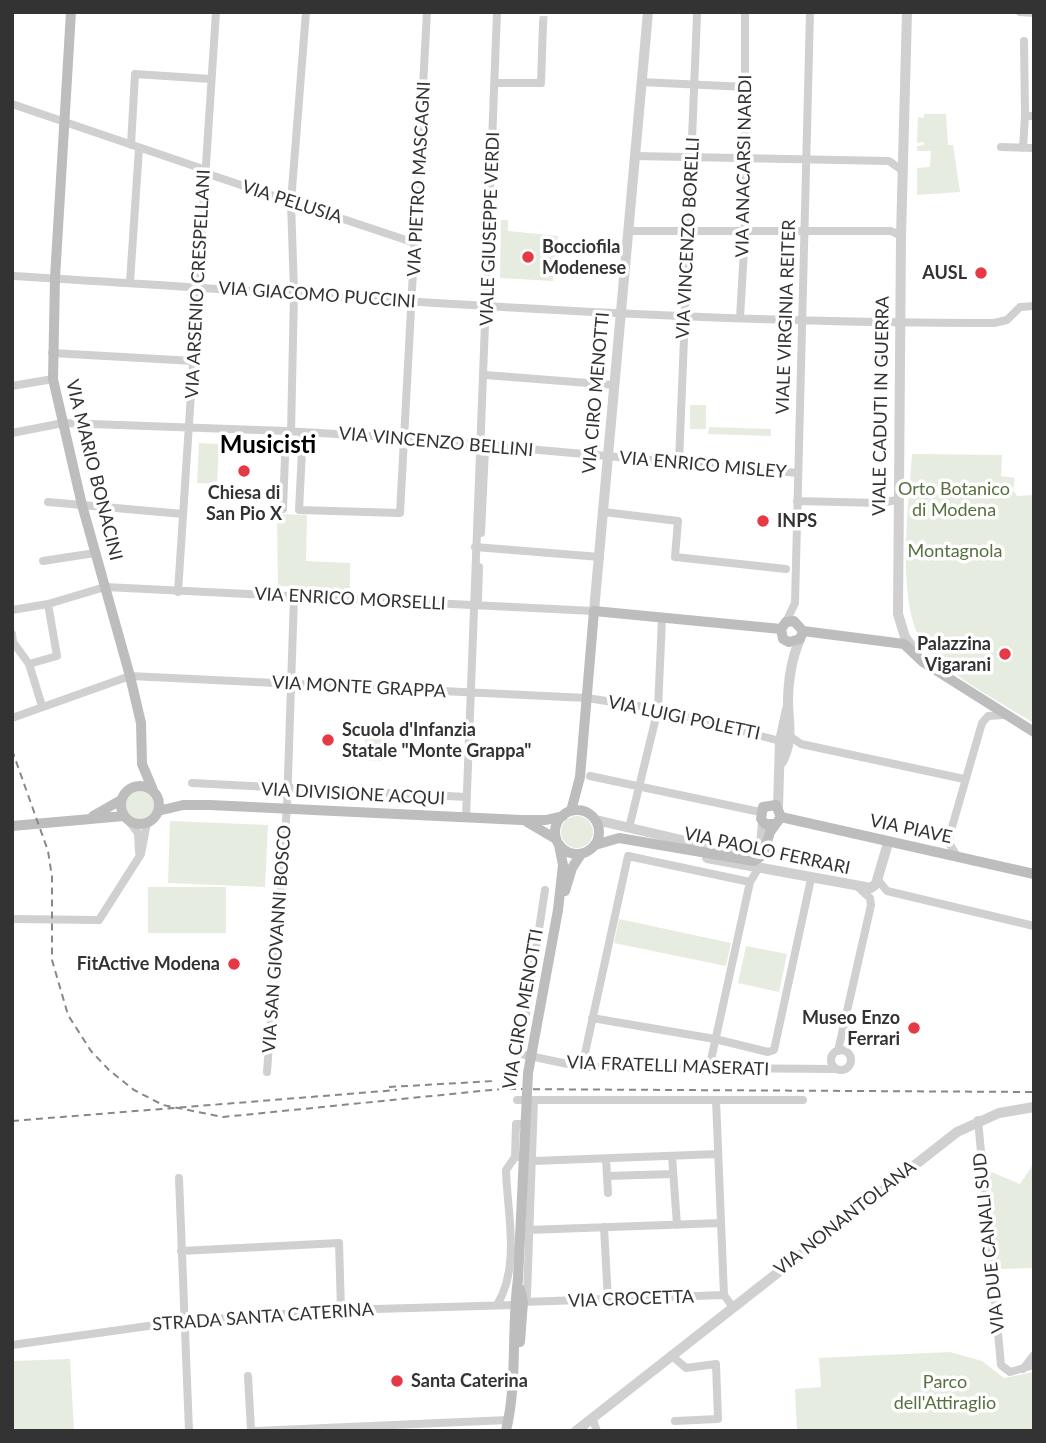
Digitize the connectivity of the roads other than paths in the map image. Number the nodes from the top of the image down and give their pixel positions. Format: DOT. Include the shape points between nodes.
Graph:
graph roads {
  1 [pos="71,12"];
  2 [pos="216,12"];
  3 [pos="306,12"];
  4 [pos="427,12"];
  5 [pos="497,12"];
  6 [pos="648,12"];
  7 [pos="810,12"];
  8 [pos="907,12"];
  9 [pos="1020,12"];
  10 [pos="1034,13"];
  11 [pos="697,15"];
  12 [pos="745,15"];
  13 [pos="544,24"];
  14 [pos="1024,41"];
  15 [pos="211,79"];
  16 [pos="641,82"];
  17 [pos="495,83"];
  18 [pos="694,83"];
  19 [pos="746,87"];
  20 [pos="12,104"];
  21 [pos="1029,116"];
  22 [pos="64,122"];
  23 [pos="135,146"];
  24 [pos="1002,147"];
  25 [pos="1023,148"];
  26 [pos="1034,148"];
  27 [pos="635,156"];
  28 [pos="692,157"];
  29 [pos="745,158"];
  30 [pos="807,160"];
  31 [pos="903,171"];
  32 [pos="205,173"];
  33 [pos="291,202"];
  34 [pos="629,231"];
  35 [pos="806,231"];
  36 [pos="689,232"];
  37 [pos="745,232"];
  38 [pos="901,236"];
  39 [pos="415,243"];
  40 [pos="12,275"];
  41 [pos="55,278"];
  42 [pos="130,282"];
  43 [pos="197,288"];
  44 [pos="294,292"];
  45 [pos="413,301"];
  46 [pos="488,305"];
  47 [pos="1034,306"];
  48 [pos="621,313"];
  49 [pos="684,316"];
  50 [pos="740,318"];
  51 [pos="804,320"];
  52 [pos="900,323"];
  53 [pos="52,353"];
  54 [pos="194,361"];
  55 [pos="485,375"];
  56 [pos="53,379"];
  57 [pos="614,384"];
  58 [pos="12,386"];
  59 [pos="63,424"];
  60 [pos="189,428"];
  61 [pos="288,432"];
  62 [pos="303,432"];
  63 [pos="12,433"];
  64 [pos="404,438"];
  65 [pos="481,446"];
  66 [pos="608,457"];
  67 [pos="679,462"];
  68 [pos="798,473"];
  69 [pos="897,500"];
  70 [pos="797,501"];
  71 [pos="48,502"];
  72 [pos="82,505"];
  73 [pos="283,509"];
  74 [pos="604,512"];
  75 [pos="183,514"];
  76 [pos="477,547"];
  77 [pos="95,553"];
  78 [pos="600,556"];
  79 [pos="43,561"];
  80 [pos="786,569"];
  81 [pos="105,587"];
  82 [pos="178,592"];
  83 [pos="293,596"];
  84 [pos="795,603"];
  85 [pos="48,604"];
  86 [pos="474,605"];
  87 [pos="12,610"];
  88 [pos="594,611"];
  89 [pos="662,619"];
  90 [pos="783,630"];
  91 [pos="801,631"];
  92 [pos="12,634"];
  93 [pos="790,663"];
  94 [pos="29,664"];
  95 [pos="938,671"];
  96 [pos="130,676"];
  97 [pos="292,684"];
  98 [pos="471,692"];
  99 [pos="587,698"];
  100 [pos="42,706"];
  101 [pos="658,709"];
  102 [pos="1005,715"];
  103 [pos="12,718"];
  104 [pos="1034,732"];
  105 [pos="787,741"];
  106 [pos="142,764"];
  107 [pos="585,777"];
  108 [pos="964,779"];
  109 [pos="192,783"];
  110 [pos="134,786"];
  111 [pos="287,787"];
  112 [pos="639,788"];
  113 [pos="154,792"];
  114 [pos="467,797"];
  115 [pos="121,800"];
  116 [pos="183,805"];
  117 [pos="287,807"];
  118 [pos="158,811"];
  119 [pos="567,814"];
  120 [pos="770,815"];
  121 [pos="466,817"];
  122 [pos="592,817"];
  123 [pos="89,818"];
  124 [pos="126,818"];
  125 [pos="521,820"];
  126 [pos="147,822"];
  127 [pos="630,824"];
  128 [pos="12,826"];
  129 [pos="558,842"];
  130 [pos="888,843"];
  131 [pos="595,845"];
  132 [pos="655,846"];
  133 [pos="581,854"];
  134 [pos="957,856"];
  135 [pos="139,858"];
  136 [pos="758,869"];
  137 [pos="1034,874"];
  138 [pos="811,878"];
  139 [pos="750,881"];
  140 [pos="875,884"];
  141 [pos="858,887"];
  142 [pos="545,890"];
  143 [pos="887,891"];
  144 [pos="871,905"];
  145 [pos="558,910"];
  146 [pos="12,919"];
  147 [pos="1034,926"];
  148 [pos="592,1018"];
  149 [pos="715,1039"];
  150 [pos="838,1051"];
  151 [pos="830,1059"];
  152 [pos="582,1067"];
  153 [pos="709,1069"];
  154 [pos="816,1069"];
  155 [pos="835,1069"];
  156 [pos="267,1072"];
  157 [pos="517,1100"];
  158 [pos="534,1100"];
  159 [pos="716,1100"];
  160 [pos="803,1100"];
  161 [pos="1034,1107"];
  162 [pos="978,1120"];
  163 [pos="533,1124"];
  164 [pos="718,1154"];
  165 [pos="672,1156"];
  166 [pos="515,1157"];
  167 [pos="532,1159"];
  168 [pos="606,1159"];
  169 [pos="674,1174"];
  170 [pos="607,1176"];
  171 [pos="179,1178"];
  172 [pos="608,1193"];
  173 [pos="721,1223"];
  174 [pos="677,1225"];
  175 [pos="604,1227"];
  176 [pos="528,1230"];
  177 [pos="181,1251"];
  178 [pos="724,1295"];
  179 [pos="608,1300"];
  180 [pos="523,1303"];
  181 [pos="498,1305"];
  182 [pos="732,1306"];
  183 [pos="341,1310"];
  184 [pos="184,1321"];
  185 [pos="12,1345"];
  186 [pos="671,1355"];
  187 [pos="1034,1355"];
  188 [pos="1034,1365"];
  189 [pos="1023,1369"];
  190 [pos="248,1376"];
  191 [pos="592,1418"];
  192 [pos="676,1421"];
  193 [pos="507,1425"];
  194 [pos="439,1426"];
  195 [pos="375,1428"];
  196 [pos="189,1431"];
  197 [pos="253,1431"];
  198 [pos="576,1431"];
  199 [pos="597,1431"];
  1 -- 22 [label="main road, VIA MARIO BONACINI"];
  2 -- 15 [label="street, VIA ARSENIO CRESPELLANI"];
  3 -- 33 [label="street"];
  4 -- 39 [label="street, VIA PIETRO MASCAGNI"];
  5 -- 17 [label="street, VIALE GIUSEPPE VERDI"];
  6 -- 16 [label="street, VIA CIRO MENOTTI"];
  7 -- 30 [label="street, VIALE VIRGINIA REITER"];
  8 -- 31 [label="street, VIALE CADUTI IN GUERRA"];
  9 -- 10 [label="street"];
  11 -- 18 [label="street, VIA VINCENZO BORELLI"];
  12 -- 19 [label="street, VIA ANACARSI NARDI"];
  13 -- 17 [label="street" via="541,83"];
  14 -- 21 [label="street"];
  15 -- 23 [label="street" via="135,74"];
  15 -- 32 [label="street, VIA ARSENIO CRESPELLANI"];
  16 -- 18 [label="street"];
  16 -- 27 [label="street, VIA CIRO MENOTTI"];
  17 -- 46 [label="street, VIALE GIUSEPPE VERDI"];
  18 -- 19 [label="street"];
  18 -- 28 [label="street, VIA VINCENZO BORELLI"];
  19 -- 29 [label="street, VIA ANACARSI NARDI"];
  20 -- 22 [label="street, VIA PELUSIA"];
  21 -- 25 [label="street"];
  22 -- 23 [label="street, VIA PELUSIA"];
  22 -- 41 [label="main road, VIA MARIO BONACINI"];
  23 -- 32 [label="street, VIA PELUSIA"];
  23 -- 42 [label="street"];
  24 -- 25 [label="street"];
  25 -- 26 [label="street"];
  27 -- 28 [label="street"];
  27 -- 34 [label="street, VIA CIRO MENOTTI"];
  28 -- 29 [label="street"];
  28 -- 36 [label="street, VIA VINCENZO BORELLI"];
  29 -- 30 [label="street"];
  29 -- 37 [label="street, VIA ANACARSI NARDI"];
  30 -- 31 [label="street" via="889,161"];
  30 -- 35 [label="street, VIALE VIRGINIA REITER"];
  31 -- 38 [label="street, VIALE CADUTI IN GUERRA"];
  32 -- 33 [label="street, VIA PELUSIA"];
  32 -- 43 [label="street, VIA ARSENIO CRESPELLANI"];
  33 -- 39 [label="street, VIA PELUSIA"];
  33 -- 44 [label="street"];
  34 -- 36 [label="street"];
  34 -- 48 [label="street, VIA CIRO MENOTTI"];
  35 -- 37 [label="street"];
  35 -- 38 [label="street" via="891,231"];
  35 -- 51 [label="street, VIALE VIRGINIA REITER"];
  36 -- 37 [label="street"];
  36 -- 49 [label="street, VIA VINCENZO BORELLI"];
  37 -- 50 [label="street, VIA ANACARSI NARDI"];
  38 -- 52 [label="street, VIALE CADUTI IN GUERRA"];
  39 -- 45 [label="street, VIA PIETRO MASCAGNI"];
  40 -- 41 [label="street, VIA GIACOMO PUCCINI"];
  41 -- 42 [label="street, VIA GIACOMO PUCCINI"];
  41 -- 53 [label="main road, VIA MARIO BONACINI"];
  42 -- 43 [label="street, VIA GIACOMO PUCCINI"];
  43 -- 44 [label="street, VIA GIACOMO PUCCINI"];
  43 -- 54 [label="street, VIA ARSENIO CRESPELLANI"];
  44 -- 45 [label="street, VIA GIACOMO PUCCINI"];
  44 -- 61 [label="street"];
  45 -- 46 [label="street, VIA GIACOMO PUCCINI"];
  45 -- 64 [label="street, VIA PIETRO MASCAGNI"];
  46 -- 48 [label="street, VIA GIACOMO PUCCINI"];
  46 -- 55 [label="street, VIALE GIUSEPPE VERDI"];
  47 -- 52 [label="street, VIA GIACOMO PUCCINI" via="1020,307 1001,322"];
  48 -- 49 [label="street, VIA GIACOMO PUCCINI"];
  48 -- 57 [label="street, VIA CIRO MENOTTI"];
  49 -- 50 [label="street, VIA GIACOMO PUCCINI"];
  49 -- 67 [label="street, VIA VINCENZO BORELLI"];
  50 -- 51 [label="street, VIA GIACOMO PUCCINI"];
  51 -- 52 [label="street, VIA GIACOMO PUCCINI"];
  51 -- 68 [label="street, VIALE VIRGINIA REITER"];
  52 -- 69 [label="street, VIALE CADUTI IN GUERRA"];
  53 -- 54 [label="street"];
  53 -- 56 [label="main road, VIA MARIO BONACINI"];
  54 -- 60 [label="street, VIA ARSENIO CRESPELLANI"];
  55 -- 57 [label="street"];
  55 -- 65 [label="street, VIALE GIUSEPPE VERDI"];
  56 -- 58 [label="street"];
  56 -- 59 [label="main road, VIA MARIO BONACINI"];
  57 -- 66 [label="street, VIA CIRO MENOTTI"];
  59 -- 60 [label="street, VIA VINCENZO BELLINI"];
  59 -- 63 [label="street, VIA VINCENZO BELLINI"];
  59 -- 72 [label="main road, VIA MARIO BONACINI"];
  60 -- 61 [label="street, VIA VINCENZO BELLINI"];
  60 -- 75 [label="street, VIA ARSENIO CRESPELLANI"];
  61 -- 62 [label="street, VIA VINCENZO BELLINI"];
  61 -- 73 [label="street"];
  62 -- 64 [label="street, VIA VINCENZO BELLINI"];
  62 -- 64 [label="street, VIA PIETRO MASCAGNI" via="299,510 400,513"];
  64 -- 65 [label="street, VIA VINCENZO BELLINI"];
  65 -- 66 [label="street, VIA VINCENZO BELLINI"];
  65 -- 76 [label="street, VIALE GIUSEPPE VERDI" via="485,450"];
  66 -- 67 [label="street, VIA ENRICO MISLEY"];
  66 -- 74 [label="street, VIA CIRO MENOTTI"];
  67 -- 68 [label="street, VIA ENRICO MISLEY"];
  68 -- 70 [label="street, VIALE VIRGINIA REITER"];
  69 -- 70 [label="street"];
  69 -- 95 [label="street, VIALE CADUTI IN GUERRA" via="899,620 909,644"];
  70 -- 84 [label="street, VIALE VIRGINIA REITER"];
  71 -- 72 [label="street"];
  72 -- 75 [label="street"];
  72 -- 77 [label="main road, VIA MARIO BONACINI"];
  74 -- 78 [label="street, VIA CIRO MENOTTI"];
  74 -- 80 [label="street" via="678,521 675,557"];
  75 -- 82 [label="street, VIA ARSENIO CRESPELLANI"];
  76 -- 78 [label="street"];
  76 -- 86 [label="street, VIALE GIUSEPPE VERDI" via="478,600"];
  77 -- 79 [label="street"];
  77 -- 81 [label="main road, VIA MARIO BONACINI"];
  78 -- 88 [label="street, VIA CIRO MENOTTI"];
  81 -- 82 [label="street, VIA ENRICO MORSELLI"];
  81 -- 85 [label="street"];
  81 -- 96 [label="main road, VIA MARIO BONACINI"];
  82 -- 83 [label="street, VIA ENRICO MORSELLI"];
  83 -- 86 [label="street, VIA ENRICO MORSELLI"];
  83 -- 97 [label="street, VIA SAN GIOVANNI BOSCO"];
  84 -- 90 [label="street, VIALE VIRGINIA REITER"];
  84 -- 91 [label="street"];
  85 -- 87 [label="street"];
  85 -- 94 [label="street" via="57,656"];
  86 -- 88 [label="street, VIA ENRICO MORSELLI"];
  86 -- 98 [label="street, VIALE GIUSEPPE VERDI"];
  88 -- 89 [label="main road"];
  88 -- 99 [label="main road, VIA CIRO MENOTTI"];
  89 -- 90 [label="main road"];
  89 -- 101 [label="street"];
  90 -- 91 [label="main road"];
  90 -- 91 [label="main road" via="793,643"];
  90 -- 93 [label="street"];
  91 -- 93 [label="street"];
  91 -- 95 [label="main road" via="904,644"];
  92 -- 94 [label="street"];
  93 -- 105 [label="street"];
  94 -- 100 [label="street"];
  95 -- 102 [label="main road, VIALE CADUTI IN GUERRA"];
  96 -- 97 [label="street, VIA MONTE GRAPPA"];
  96 -- 100 [label="street"];
  96 -- 106 [label="main road, VIA MARIO BONACINI" via="141,723"];
  97 -- 98 [label="street, VIA MONTE GRAPPA"];
  97 -- 111 [label="street, VIA SAN GIOVANNI BOSCO"];
  98 -- 99 [label="street, VIA MONTE GRAPPA"];
  98 -- 114 [label="street, VIALE GIUSEPPE VERDI"];
  99 -- 101 [label="street, VIA LUIGI POLETTI"];
  99 -- 107 [label="main road, VIA CIRO MENOTTI"];
  100 -- 103 [label="street"];
  101 -- 105 [label="street, VIA LUIGI POLETTI"];
  101 -- 112 [label="street"];
  102 -- 104 [label="main road, VIALE CADUTI IN GUERRA"];
  102 -- 108 [label="street" via="983,719"];
  105 -- 108 [label="street, VIA LUIGI POLETTI"];
  105 -- 120 [label="street"];
  106 -- 110 [label="main road, VIA MARIO BONACINI"];
  106 -- 113 [label="main road, VIA MARIO BONACINI"];
  107 -- 112 [label="street, VIA PIAVE"];
  107 -- 119 [label="main road, VIA CIRO MENOTTI"];
  107 -- 122 [label="main road, VIA CIRO MENOTTI"];
  108 -- 134 [label="street" via="949,843"];
  109 -- 111 [label="street"];
  110 -- 113 [label="main road"];
  110 -- 115 [label="main road"];
  111 -- 114 [label="street"];
  111 -- 117 [label="street, VIA SAN GIOVANNI BOSCO"];
  112 -- 120 [label="street, VIA PIAVE"];
  112 -- 127 [label="street"];
  113 -- 116 [label="main road, VIA DIVISIONE ACQUI"];
  113 -- 118 [label="main road"];
  114 -- 121 [label="street, VIALE GIUSEPPE VERDI"];
  115 -- 123 [label="main road"];
  115 -- 124 [label="main road"];
  116 -- 117 [label="main road, VIA DIVISIONE ACQUI"];
  116 -- 118 [label="main road, VIA DIVISIONE ACQUI"];
  117 -- 121 [label="main road, VIA DIVISIONE ACQUI"];
  117 -- 156 [label="street, VIA SAN GIOVANNI BOSCO"];
  118 -- 126 [label="main road"];
  119 -- 122 [label="main road"];
  119 -- 125 [label="main road, VIA DIVISIONE ACQUI"];
  119 -- 129 [label="main road" via="556,829"];
  120 -- 122 [label="street, VIA PAOLO FERRARI" via="761,845 750,856"];
  120 -- 130 [label="main road, VIA PIAVE"];
  120 -- 132 [label="main road, VIA PAOLO FERRARI" via="763,855 754,861"];
  121 -- 125 [label="main road, VIA DIVISIONE ACQUI"];
  122 -- 131 [label="main road" via="599,830"];
  123 -- 124 [label="main road"];
  123 -- 128 [label="main road"];
  124 -- 126 [label="main road"];
  124 -- 135 [label="street" via="138,833"];
  125 -- 129 [label="main road, VIA DIVISIONE ACQUI"];
  126 -- 135 [label="street"];
  129 -- 133 [label="main road" via="569,852"];
  129 -- 145 [label="main road, VIA CIRO MENOTTI" via="563,866"];
  130 -- 134 [label="main road, VIA PIAVE"];
  130 -- 140 [label="street"];
  131 -- 132 [label="main road, VIA PAOLO FERRARI" via="619,838"];
  131 -- 133 [label="main road"];
  132 -- 136 [label="street, VIA PAOLO FERRARI"];
  133 -- 145 [label="main road, VIA CIRO MENOTTI"];
  134 -- 137 [label="main road, VIA PIAVE"];
  135 -- 146 [label="street" via="99,920"];
  136 -- 138 [label="street, VIA PAOLO FERRARI"];
  136 -- 139 [label="street"];
  138 -- 141 [label="street, VIA PAOLO FERRARI"];
  138 -- 149 [label="street" via="778,1045 768,1052"];
  139 -- 148 [label="street" via="628,856"];
  139 -- 149 [label="street"];
  140 -- 141 [label="street, VIA PAOLO FERRARI"];
  140 -- 143 [label="street"];
  141 -- 144 [label="street"];
  142 -- 152 [label="street, VIA FRATELLI MASERATI" via="520,1054"];
  143 -- 144 [label="street"];
  143 -- 147 [label="street"];
  144 -- 150 [label="street"];
  145 -- 180 [label="main road, VIA CIRO MENOTTI, bridge" via="527,1084 518,1279"];
  148 -- 149 [label="street"];
  148 -- 152 [label="street"];
  149 -- 153 [label="street"];
  150 -- 151 [label="street"];
  150 -- 155 [label="street" via="847,1052 851,1061 844,1070"];
  151 -- 154 [label="street"];
  151 -- 155 [label="street"];
  152 -- 153 [label="street, VIA FRATELLI MASERATI"];
  153 -- 154 [label="street, VIA FRATELLI MASERATI"];
  154 -- 155 [label="street, VIA FRATELLI MASERATI"];
  157 -- 158 [label="street"];
  158 -- 159 [label="street"];
  158 -- 163 [label="street, VIA CIRO MENOTTI"];
  159 -- 160 [label="street"];
  159 -- 164 [label="street"];
  161 -- 162 [label="street, VIA NONANTOLANA"];
  162 -- 182 [label="street, VIA NONANTOLANA"];
  162 -- 189 [label="street, VIA DUE CANALI SUD" via="1001,1365 1010,1372"];
  163 -- 166 [label="street" via="516,1124"];
  163 -- 167 [label="street, VIA CIRO MENOTTI"];
  164 -- 165 [label="street"];
  164 -- 173 [label="street"];
  165 -- 168 [label="street"];
  165 -- 169 [label="street"];
  166 -- 167 [label="street"];
  166 -- 181 [label="street" via="506,1170 511,1215 509,1263"];
  167 -- 168 [label="street"];
  167 -- 176 [label="street, VIA CIRO MENOTTI"];
  168 -- 170 [label="street"];
  169 -- 170 [label="street"];
  169 -- 174 [label="street"];
  170 -- 172 [label="street"];
  171 -- 177 [label="street"];
  173 -- 174 [label="street"];
  173 -- 178 [label="street"];
  174 -- 175 [label="street"];
  175 -- 176 [label="street"];
  175 -- 179 [label="street"];
  176 -- 180 [label="street, VIA CIRO MENOTTI"];
  177 -- 183 [label="street" via="339,1243"];
  177 -- 184 [label="street"];
  178 -- 179 [label="street, VIA CROCETTA"];
  178 -- 182 [label="street"];
  179 -- 180 [label="street, VIA CROCETTA"];
  180 -- 181 [label="street, STRADA SANTA CATERINA"];
  180 -- 193 [label="main road, VIA CIRO MENOTTI"];
  181 -- 183 [label="street, STRADA SANTA CATERINA"];
  182 -- 186 [label="street, VIA NONANTOLANA"];
  183 -- 184 [label="street, STRADA SANTA CATERINA"];
  184 -- 185 [label="street, STRADA SANTA CATERINA"];
  184 -- 196 [label="street"];
  186 -- 191 [label="street, VIA NONANTOLANA"];
  186 -- 192 [label="street" via="686,1368 716,1364 718,1419"];
  187 -- 189 [label="street"];
  188 -- 189 [label="street"];
  190 -- 197 [label="street"];
  191 -- 198 [label="street, VIA NONANTOLANA"];
  191 -- 199 [label="street"];
  193 -- 194 [label="street"];
  194 -- 195 [label="street"];
  195 -- 197 [label="street"];
}
